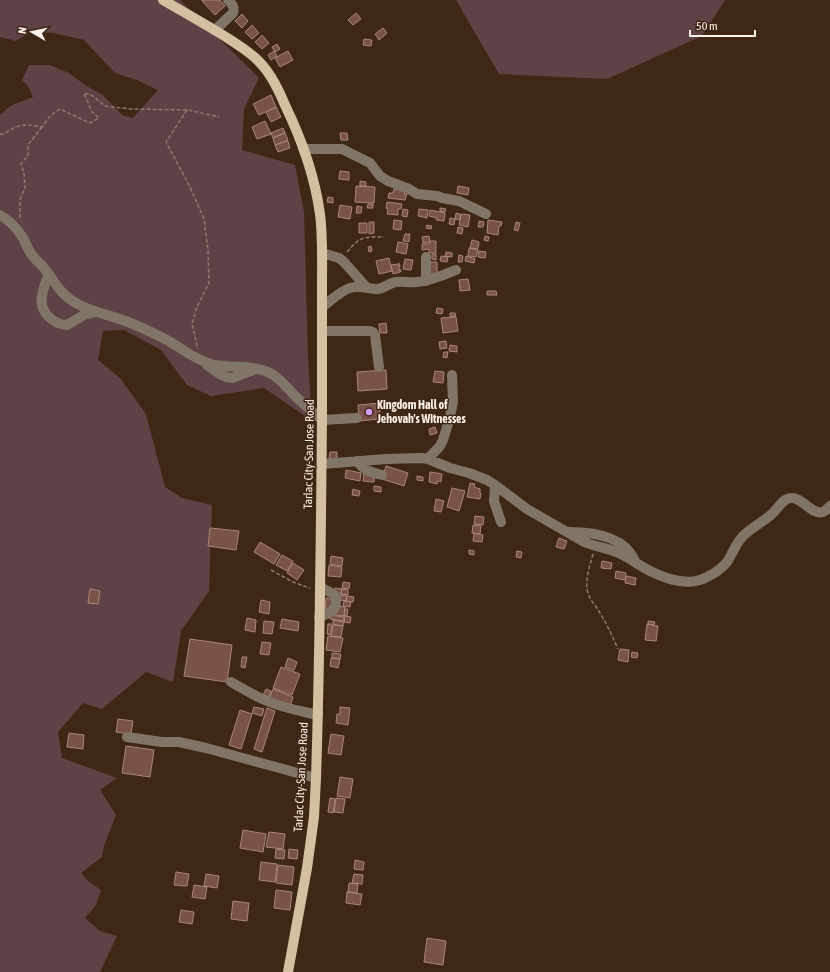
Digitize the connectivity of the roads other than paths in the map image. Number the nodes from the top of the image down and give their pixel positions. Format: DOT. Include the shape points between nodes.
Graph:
graph roads {
  1 [pos="163,0"];
  2 [pos="228,0"];
  3 [pos="215,30"];
  4 [pos="303,149"];
  5 [pos="486,214"];
  6 [pos="0,215"];
  7 [pos="322,253"];
  8 [pos="426,257"];
  9 [pos="456,270"];
  10 [pos="49,275"];
  11 [pos="426,280"];
  12 [pos="367,288"];
  13 [pos="322,307"];
  14 [pos="94,312"];
  15 [pos="323,331"];
  16 [pos="379,367"];
  17 [pos="452,375"];
  18 [pos="357,418"];
  19 [pos="322,420"];
  20 [pos="428,459"];
  21 [pos="357,461"];
  22 [pos="322,464"];
  23 [pos="382,475"];
  24 [pos="495,484"];
  25 [pos="830,506"];
  26 [pos="501,522"];
  27 [pos="567,532"];
  28 [pos="635,562"];
  29 [pos="320,589"];
  30 [pos="319,617"];
  31 [pos="231,682"];
  32 [pos="318,714"];
  33 [pos="127,736"];
  34 [pos="316,778"];
  35 [pos="288,972"];
  1 -- 3 [label="main road, Tarlac City-San Jose Road"];
  2 -- 3 [label="street" via="233,6 233,13"];
  3 -- 4 [label="main road, Tarlac City-San Jose Road" via="248,51 266,69 280,94"];
  4 -- 5 [label="street" via="342,149 370,163 380,176 388,181 417,194 459,201"];
  4 -- 7 [label="main road, Tarlac City-San Jose Road" via="320,214"];
  6 -- 10 [label="street" via="19,232 33,257"];
  7 -- 12 [label="street" via="339,258"];
  7 -- 13 [label="main road, Tarlac City-San Jose Road"];
  8 -- 11 [label="street"];
  9 -- 11 [label="street"];
  10 -- 14 [label="street" via="68,298"];
  10 -- 14 [label="street" via="41,298 48,318 67,326"];
  11 -- 12 [label="street"];
  12 -- 13 [label="street" via="344,290"];
  13 -- 15 [label="main road, Tarlac City-San Jose Road"];
  14 -- 19 [label="street" via="133,323 201,360 221,366 257,369 272,374"];
  15 -- 16 [label="street" via="372,332 375,335"];
  15 -- 19 [label="main road, Tarlac City-San Jose Road"];
  17 -- 20 [label="street" via="453,402 450,416 440,446"];
  18 -- 19 [label="street"];
  19 -- 22 [label="main road, Tarlac City-San Jose Road"];
  20 -- 21 [label="street"];
  20 -- 24 [label="street"];
  21 -- 22 [label="street"];
  21 -- 23 [label="street" via="361,468"];
  22 -- 29 [label="main road, Tarlac City-San Jose Road"];
  24 -- 26 [label="street" via="494,501"];
  24 -- 27 [label="street" via="527,509"];
  25 -- 28 [label="street" via="824,512 818,512 797,499 787,499 745,534 727,563 700,580 672,579 651,572"];
  27 -- 28 [label="street" via="584,542 622,554"];
  27 -- 28 [label="street" via="590,533 618,542 628,550"];
  29 -- 30 [label="main road, Tarlac City-San Jose Road"];
  29 -- 30 [label="street" via="336,598 336,605 333,611"];
  30 -- 32 [label="main road, Tarlac City-San Jose Road"];
  31 -- 32 [label="street" via="272,703"];
  32 -- 34 [label="main road, Tarlac City-San Jose Road"];
  33 -- 34 [label="street" via="206,748"];
  34 -- 35 [label="main road, Tarlac City-San Jose Road" via="307,868"];
}
